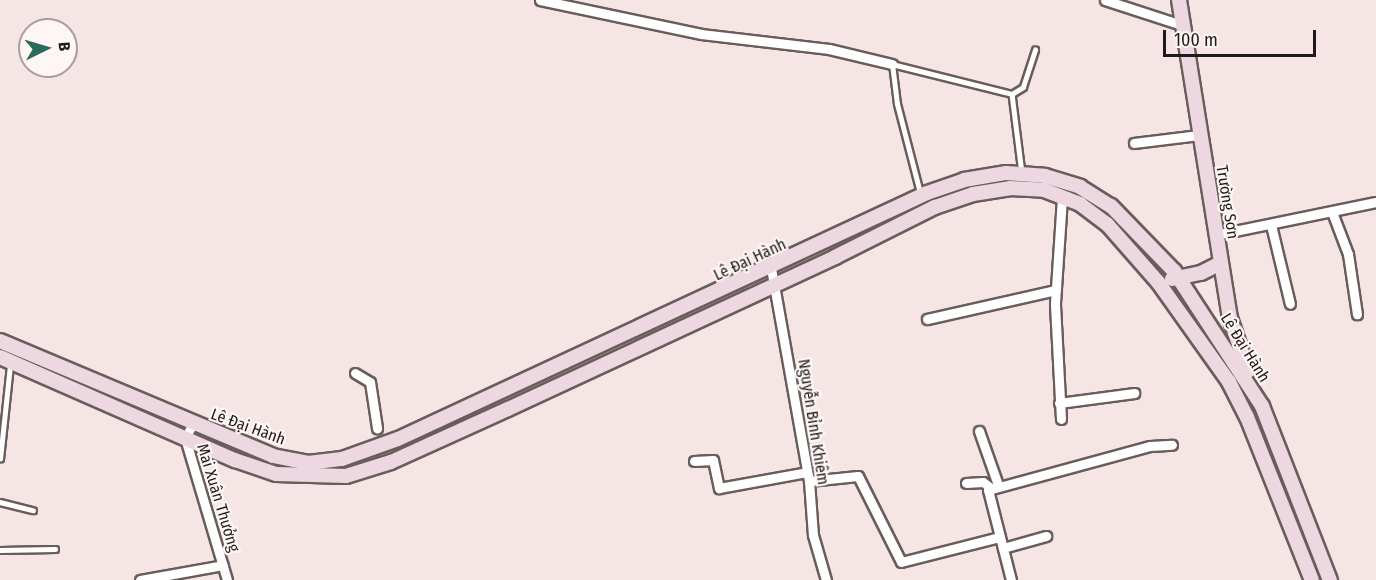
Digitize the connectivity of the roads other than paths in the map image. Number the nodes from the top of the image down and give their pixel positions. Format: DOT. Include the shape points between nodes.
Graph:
graph roads {
  1 [pos="540,0"];
  2 [pos="1105,0"];
  3 [pos="1179,0"];
  4 [pos="1182,25"];
  5 [pos="1035,50"];
  6 [pos="892,64"];
  7 [pos="1012,94"];
  8 [pos="1199,135"];
  9 [pos="1134,143"];
  10 [pos="1022,174"];
  11 [pos="921,196"];
  12 [pos="1062,197"];
  13 [pos="1376,202"];
  14 [pos="1332,212"];
  15 [pos="1270,225"];
  16 [pos="1215,235"];
  17 [pos="1221,263"];
  18 [pos="771,268"];
  19 [pos="1179,277"];
  20 [pos="1159,283"];
  21 [pos="775,285"];
  22 [pos="1056,290"];
  23 [pos="1290,304"];
  24 [pos="1357,314"];
  25 [pos="927,320"];
  26 [pos="0,341"];
  27 [pos="5,360"];
  28 [pos="355,373"];
  29 [pos="1134,393"];
  30 [pos="1059,403"];
  31 [pos="1260,404"];
  32 [pos="1245,414"];
  33 [pos="1061,419"];
  34 [pos="192,425"];
  35 [pos="377,428"];
  36 [pos="979,431"];
  37 [pos="185,438"];
  38 [pos="1172,445"];
  39 [pos="0,459"];
  40 [pos="694,461"];
  41 [pos="808,477"];
  42 [pos="966,483"];
  43 [pos="995,487"];
  44 [pos="0,502"];
  45 [pos="33,510"];
  46 [pos="1046,536"];
  47 [pos="1000,537"];
  48 [pos="1003,548"];
  49 [pos="55,549"];
  50 [pos="0,550"];
  51 [pos="223,565"];
  52 [pos="140,580"];
  53 [pos="227,580"];
  54 [pos="826,580"];
  55 [pos="1011,580"];
  56 [pos="1312,580"];
  57 [pos="1330,580"];
  1 -- 6 [label="street" via="701,34 829,49"];
  2 -- 4 [label="street"];
  3 -- 4 [label="main road, Trường Sơn"];
  4 -- 8 [label="main road, Trường Sơn"];
  5 -- 7 [label="lane" via="1023,87"];
  6 -- 7 [label="lane"];
  6 -- 11 [label="lane" via="897,104"];
  7 -- 10 [label="lane"];
  8 -- 9 [label="street"];
  8 -- 16 [label="main road, Trường Sơn"];
  10 -- 11 [label="main road, Lê Đại Hành" via="964,180"];
  10 -- 19 [label="main road, Lê Đại Hành" via="1045,176 1080,187 1111,206"];
  11 -- 18 [label="main road, Lê Đại Hành"];
  12 -- 20 [label="main road, Lê Đại Hành" via="1080,204 1107,224"];
  12 -- 21 [label="main road, Lê Đại Hành" via="1044,190 1010,188 973,194 935,207"];
  12 -- 22 [label="street"];
  13 -- 14 [label="street"];
  14 -- 15 [label="street"];
  14 -- 24 [label="street" via="1348,254"];
  15 -- 16 [label="street"];
  15 -- 23 [label="street"];
  16 -- 17 [label="main road, Trường Sơn"];
  17 -- 19 [label="main road" via="1202,273"];
  17 -- 31 [label="main road, Trường Sơn" via="1230,318"];
  18 -- 21 [label="street, Nguyễn Bỉnh Khiêm"];
  18 -- 34 [label="main road, Lê Đại Hành" via="398,439 342,459 308,463 273,456"];
  19 -- 20 [label="main road"];
  19 -- 31 [label="main road, Lê Đại Hành"];
  20 -- 32 [label="main road, Lê Đại Hành" via="1229,382"];
  21 -- 37 [label="main road, Lê Đại Hành" via="391,462 346,476 276,474"];
  21 -- 41 [label="street, Nguyễn Bỉnh Khiêm"];
  22 -- 25 [label="street"];
  22 -- 30 [label="street"];
  26 -- 34 [label="main road, Lê Đại Hành"];
  27 -- 37 [label="main road, Lê Đại Hành"];
  27 -- 39 [label="lane"];
  28 -- 35 [label="street" via="370,382"];
  29 -- 30 [label="street"];
  30 -- 33 [label="street"];
  31 -- 32 [label="main road"];
  31 -- 57 [label="main road, Lê Đại Hành"];
  32 -- 56 [label="main road, Lê Đại Hành"];
  34 -- 37 [label="street, Mai Xuân Thưởng"];
  36 -- 43 [label="street"];
  37 -- 51 [label="street, Mai Xuân Thưởng"];
  38 -- 43 [label="street" via="1150,446"];
  40 -- 41 [label="street" via="712,460 717,486 722,488"];
  41 -- 47 [label="street" via="858,476 901,562"];
  41 -- 54 [label="street, Nguyễn Bỉnh Khiêm" via="813,535"];
  42 -- 43 [label="street" via="983,482"];
  43 -- 47 [label="street" via="988,497"];
  44 -- 45 [label="lane"];
  46 -- 48 [label="street"];
  47 -- 48 [label="street"];
  48 -- 55 [label="street"];
  49 -- 50 [label="lane"];
  51 -- 52 [label="street"];
  51 -- 53 [label="street, Mai Xuân Thưởng"];
}
